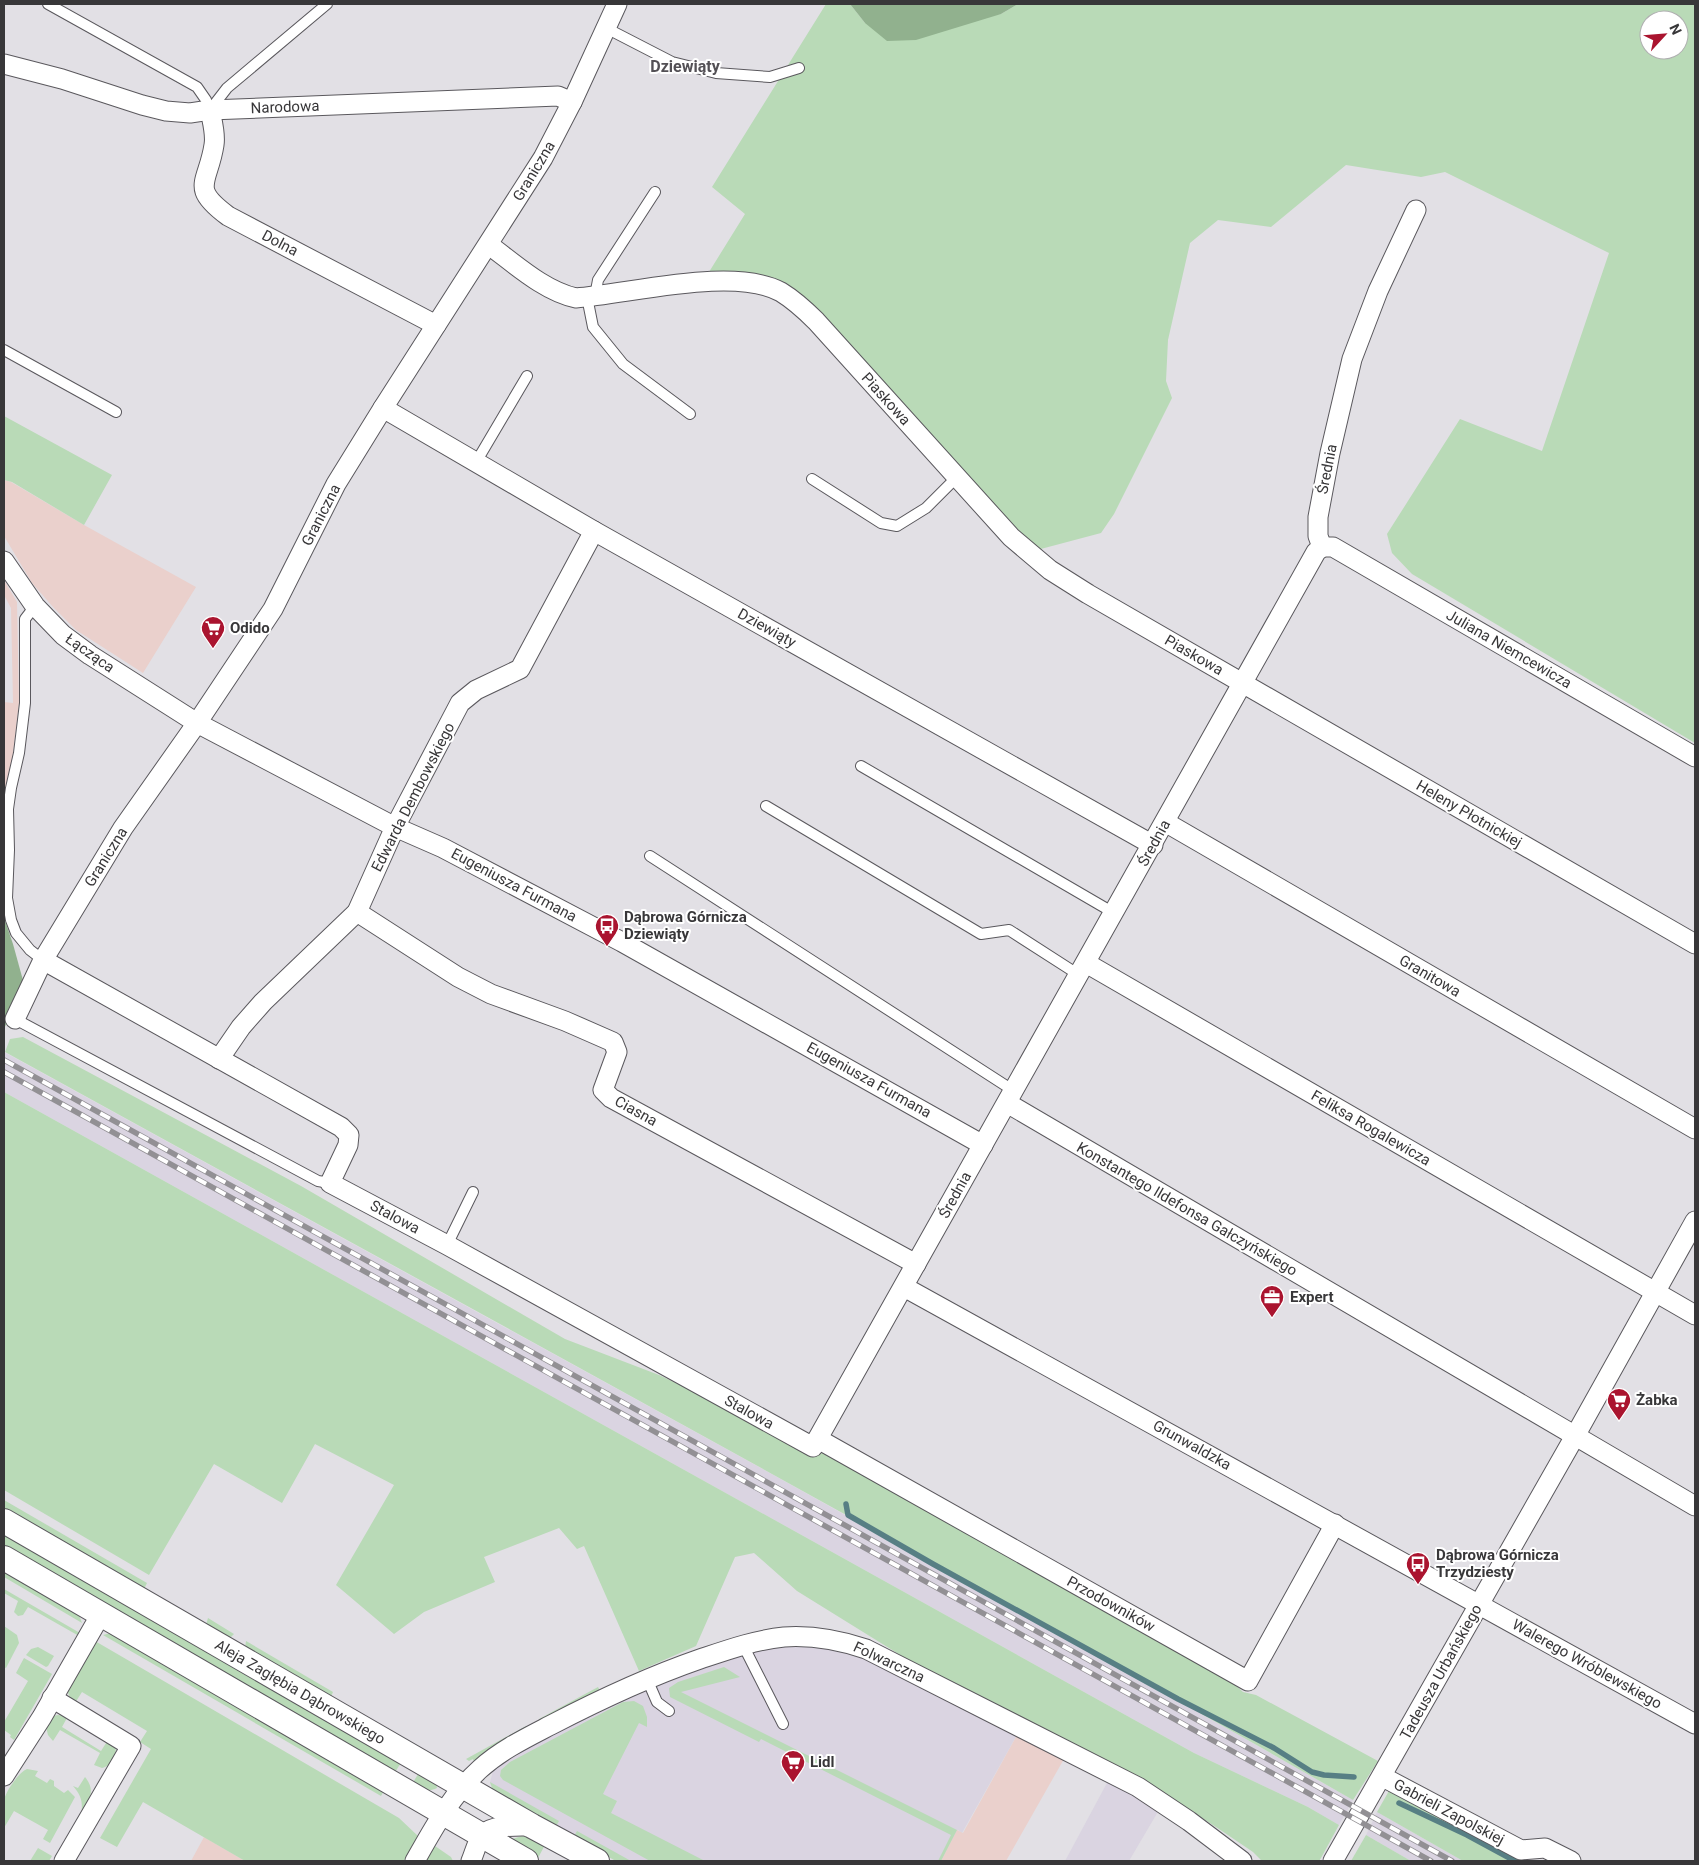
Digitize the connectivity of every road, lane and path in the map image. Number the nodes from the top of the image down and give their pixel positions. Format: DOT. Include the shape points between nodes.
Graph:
graph roads {
  1 [pos="48,4"];
  2 [pos="327,4"];
  3 [pos="617,4"];
  4 [pos="606,28"];
  5 [pos="4,64"];
  6 [pos="799,68"];
  7 [pos="572,102"];
  8 [pos="210,110"];
  9 [pos="655,192"];
  10 [pos="1416,210"];
  11 [pos="489,245"];
  12 [pos="591,297"];
  13 [pos="436,325"];
  14 [pos="4,350"];
  15 [pos="527,376"];
  16 [pos="383,408"];
  17 [pos="116,412"];
  18 [pos="690,414"];
  19 [pos="475,464"];
  20 [pos="957,477"];
  21 [pos="812,480"];
  22 [pos="594,531"];
  23 [pos="1322,547"];
  24 [pos="7,573"];
  25 [pos="35,606"];
  26 [pos="1243,683"];
  27 [pos="197,723"];
  28 [pos="1695,757"];
  29 [pos="861,766"];
  30 [pos="766,806"];
  31 [pos="1165,822"];
  32 [pos="395,826"];
  33 [pos="1153,844"];
  34 [pos="650,856"];
  35 [pos="357,912"];
  36 [pos="1114,913"];
  37 [pos="1695,944"];
  38 [pos="43,960"];
  39 [pos="1082,969"];
  40 [pos="15,1019"];
  41 [pos="219,1058"];
  42 [pos="1010,1097"];
  43 [pos="1695,1130"];
  44 [pos="983,1145"];
  45 [pos="330,1183"];
  46 [pos="473,1192"];
  47 [pos="1695,1220"];
  48 [pos="447,1245"];
  49 [pos="916,1264"];
  50 [pos="904,1287"];
  51 [pos="1656,1293"];
  52 [pos="1695,1315"];
  53 [pos="1575,1436"];
  54 [pos="816,1443"];
  55 [pos="1695,1506"];
  56 [pos="4,1521"];
  57 [pos="1335,1524"];
  58 [pos="4,1558"];
  59 [pos="1479,1604"];
  60 [pos="101,1614"];
  61 [pos="743,1645"];
  62 [pos="647,1679"];
  63 [pos="52,1698"];
  64 [pos="669,1711"];
  65 [pos="783,1724"];
  66 [pos="1695,1724"];
  67 [pos="4,1776"];
  68 [pos="1383,1777"];
  69 [pos="464,1786"];
  70 [pos="444,1813"];
  71 [pos="532,1826"];
  72 [pos="482,1836"];
  73 [pos="64,1861"];
  74 [pos="415,1861"];
  75 [pos="471,1861"];
  76 [pos="526,1861"];
  77 [pos="596,1861"];
  78 [pos="1242,1861"];
  79 [pos="1333,1861"];
  80 [pos="1571,1861"];
  1 -- 8 [label="lane" via="197,87"];
  2 -- 8 [label="lane" via="227,88"];
  3 -- 4 [label="street, Graniczna"];
  4 -- 6 [label="lane" via="672,62 716,72 770,77"];
  4 -- 7 [label="street, Graniczna"];
  5 -- 8 [label="street, Narodowa" via="166,111 190,114"];
  7 -- 8 [label="street, Narodowa" via="558,96"];
  7 -- 11 [label="street, Graniczna" via="543,158"];
  8 -- 13 [label="street, Dolna" via="214,144 203,185 205,196 211,203 228,216"];
  9 -- 12 [label="lane" via="598,280"];
  10 -- 23 [label="street, Średnia" via="1378,291 1352,359 1318,517 1318,536"];
  11 -- 12 [label="street, Piaskowa" via="545,285 576,298"];
  11 -- 13 [label="street, Graniczna"];
  12 -- 18 [label="lane" via="593,327 623,364"];
  12 -- 20 [label="street, Piaskowa" via="736,280 780,291 800,305 821,327"];
  13 -- 16 [label="street, Graniczna"];
  14 -- 17 [label="lane"];
  15 -- 19 [label="lane"];
  16 -- 19 [label="street, Dziewiąty"];
  16 -- 27 [label="street, Graniczna" via="336,484 273,609"];
  19 -- 22 [label="street, Dziewiąty"];
  20 -- 21 [label="lane" via="926,508 897,526 882,523"];
  20 -- 26 [label="street, Piaskowa" via="1011,537 1050,570"];
  22 -- 32 [label="street, Edwarda Dembowskiego" via="520,669 476,690 460,703"];
  22 -- 33 [label="street, Dziewiąty"];
  23 -- 26 [label="street, Średnia" via="1316,552"];
  23 -- 28 [label="street, Juliana Niemcewicza" via="1334,547"];
  24 -- 25 [label="street, Łącząca"];
  25 -- 27 [label="street, Łącząca" via="63,635 90,655"];
  25 -- 38 [label="lane" via="25,619 25,703 8,809 7,898 16,933"];
  26 -- 31 [label="street, Średnia"];
  26 -- 37 [label="street, Heleny Płotnickiej"];
  27 -- 32 [label="street, Eugeniusza Furmana"];
  27 -- 38 [label="street, Graniczna" via="123,828"];
  29 -- 36 [label="lane"];
  30 -- 39 [label="lane" via="981,934 1009,930"];
  31 -- 33 [label="street, Średnia"];
  31 -- 43 [label="street, Granitowa"];
  32 -- 35 [label="street, Edwarda Dembowskiego"];
  32 -- 44 [label="street, Eugeniusza Furmana" via="622,942"];
  33 -- 36 [label="street, Średnia"];
  34 -- 42 [label="lane"];
  35 -- 41 [label="street, Edwarda Dembowskiego" via="263,1002"];
  35 -- 49 [label="street, Ciasna" via="491,994 614,1042 617,1052 603,1090 610,1098"];
  36 -- 39 [label="street, Średnia"];
  38 -- 40 [label="street, Graniczna"];
  38 -- 41 [label="street"];
  39 -- 42 [label="street, Średnia"];
  39 -- 51 [label="street, Feliksa Rogalewicza"];
  40 -- 45 [label="lane" via="318,1181"];
  41 -- 45 [label="street" via="341,1127 349,1135 348,1145"];
  42 -- 44 [label="street, Średnia"];
  42 -- 53 [label="street, Konstantego Ildefonsa Gałczyńskiego"];
  44 -- 49 [label="street, Średnia"];
  45 -- 48 [label="street, Stalowa"];
  46 -- 48 [label="lane"];
  47 -- 51 [label="street, Tadeusza Urbańskiego"];
  48 -- 54 [label="street, Stalowa"];
  49 -- 50 [label="street, Średnia"];
  50 -- 54 [label="street, Średnia"];
  50 -- 57 [label="street, Grunwaldzka"];
  51 -- 52 [label="street, Feliksa Rogalewicza"];
  51 -- 53 [label="street, Tadeusza Urbańskiego"];
  53 -- 55 [label="street, Konstantego Ildefonsa Gałczyńskiego"];
  53 -- 59 [label="street, Tadeusza Urbańskiego"];
  54 -- 57 [label="street, Przodowników" via="1248,1681"];
  56 -- 69 [label="street, Aleja Zagłębia Dąbrowskiego"];
  57 -- 59 [label="street, Grunwaldzka"];
  58 -- 60 [label="street"];
  59 -- 66 [label="street, Walerego Wróblewskiego"];
  59 -- 68 [label="street, Tadeusza Urbańskiego"];
  60 -- 63 [label="street"];
  60 -- 70 [label="street"];
  61 -- 62 [label="street, Folwarczna"];
  61 -- 65 [label="lane"];
  61 -- 78 [label="street, Folwarczna" via="784,1637 804,1637 866,1648 1138,1787"];
  62 -- 64 [label="lane" via="657,1702"];
  62 -- 69 [label="street, Folwarczna" via="588,1705 518,1743 486,1763"];
  63 -- 67 [label="street"];
  63 -- 73 [label="street" via="131,1746"];
  68 -- 79 [label="street, Tadeusza Urbańskiego"];
  68 -- 80 [label="street, Gabrieli Zapolskiej" via="1520,1850 1545,1848"];
  69 -- 70 [label="street, Folwarczna"];
  69 -- 71 [label="street, Aleja Zagłębia Dąbrowskiego"];
  70 -- 72 [label="street"];
  70 -- 74 [label="street, Folwarczna"];
  71 -- 72 [label="street" via="505,1826 489,1830"];
  71 -- 77 [label="street, Aleja Zagłębia Dąbrowskiego"];
  72 -- 75 [label="street"];
  72 -- 76 [label="street"];
}
